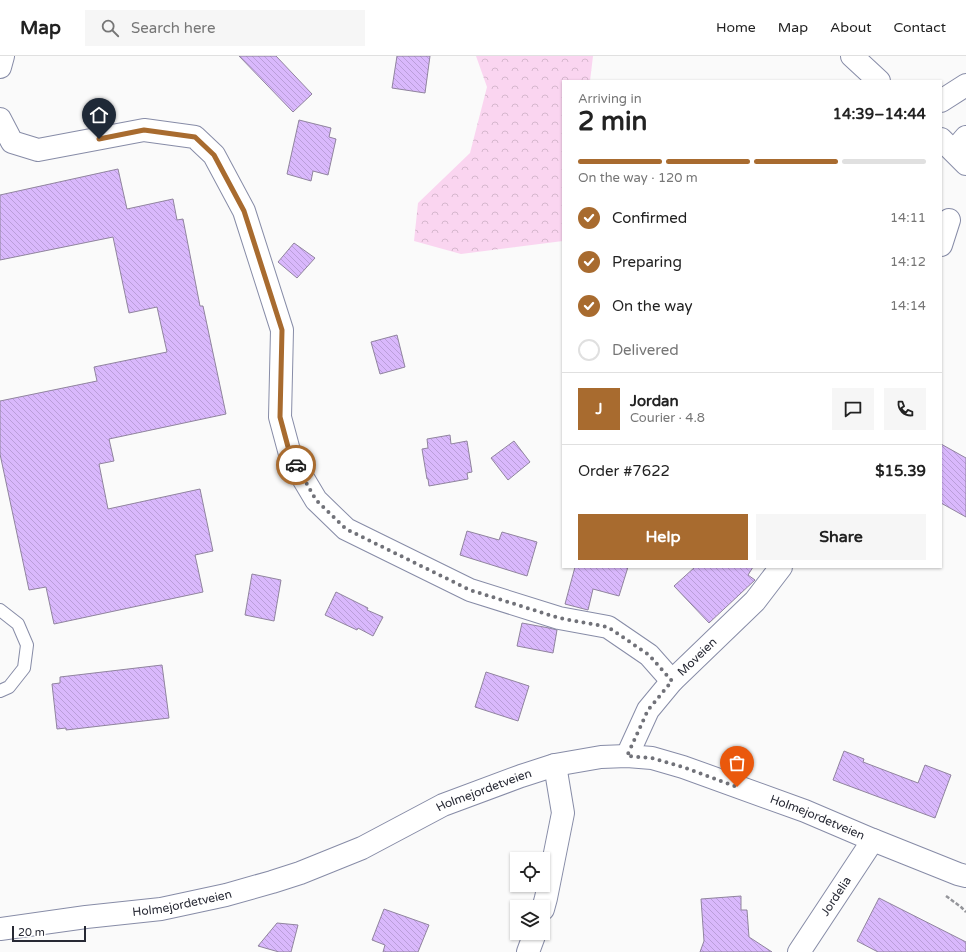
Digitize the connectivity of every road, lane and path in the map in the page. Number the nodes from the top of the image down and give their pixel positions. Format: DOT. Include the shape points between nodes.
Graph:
graph roads {
  1 [pos="3,56"];
  2 [pos="852,56"];
  3 [pos="0,67"];
  4 [pos="879,80"];
  5 [pos="966,85"];
  6 [pos="942,100"];
  7 [pos="0,118"];
  8 [pos="949,220"];
  9 [pos="942,242"];
  10 [pos="780,568"];
  11 [pos="0,610"];
  12 [pos="672,681"];
  13 [pos="0,691"];
  14 [pos="627,756"];
  15 [pos="555,765"];
  16 [pos="873,840"];
  17 [pos="966,876"];
  18 [pos="545,900"];
  19 [pos="0,929"];
  20 [pos="532,940"];
  21 [pos="528,952"];
  22 [pos="799,952"];
  1 -- 3 [label="street"];
  2 -- 4 [label="street"];
  5 -- 6 [label="street"];
  7 -- 12 [label="street" via="12,142 38,150 144,130 195,137 214,155 244,211 282,330 280,417 291,458 316,500 346,529 470,590 559,618 608,627 649,655"];
  8 -- 9 [label="street"];
  10 -- 12 [label="street, Moveien" via="754,601"];
  11 -- 13 [label="lane" via="18,624 27,645 24,668 10,687"];
  12 -- 14 [label="street, Moveien" via="648,710"];
  14 -- 15 [label="street, Holmejordetveien" via="601,757"];
  14 -- 16 [label="street, Holmejordetveien" via="652,758 683,767 805,811"];
  15 -- 18 [label="street" via="563,813"];
  15 -- 19 [label="street, Holmejordetveien" via="443,805 362,848 272,882 161,909"];
  16 -- 17 [label="street, Holmejordetveien"];
  16 -- 22 [label="street, Jordelia"];
  20 -- 21 [label="street"];
}
